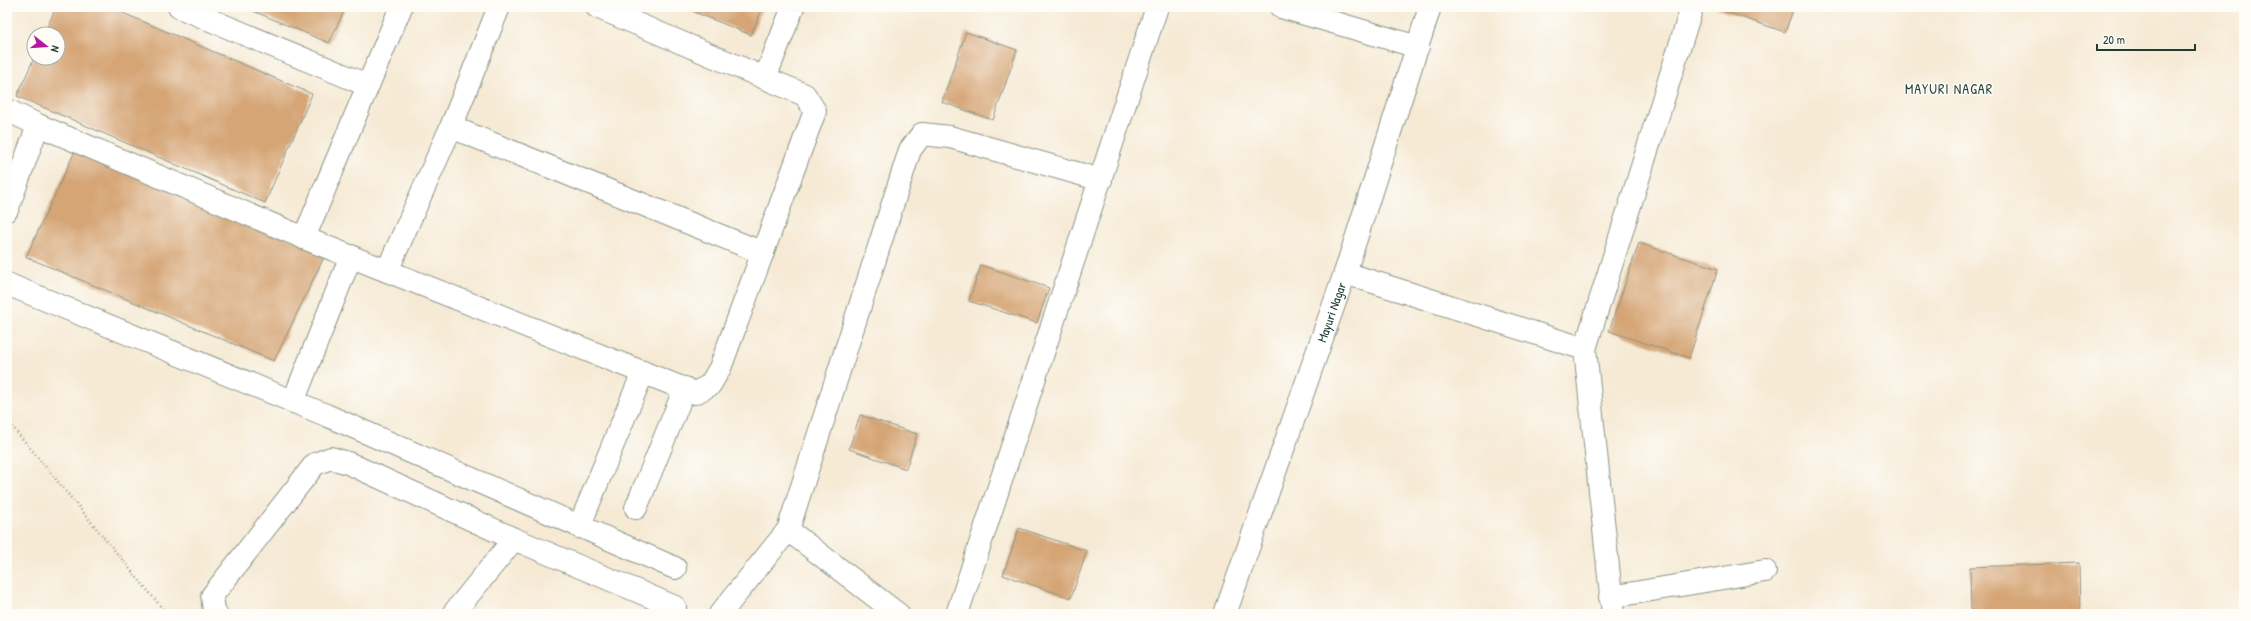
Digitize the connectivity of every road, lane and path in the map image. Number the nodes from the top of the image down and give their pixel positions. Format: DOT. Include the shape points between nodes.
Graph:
graph roads {
  1 [pos="179,7"];
  2 [pos="401,7"];
  3 [pos="499,7"];
  4 [pos="597,7"];
  5 [pos="793,7"];
  6 [pos="1157,7"];
  7 [pos="1281,7"];
  8 [pos="1430,7"];
  9 [pos="1692,7"];
  10 [pos="1418,47"];
  11 [pos="765,78"];
  12 [pos="367,85"];
  13 [pos="7,110"];
  14 [pos="38,125"];
  15 [pos="451,127"];
  16 [pos="1101,180"];
  17 [pos="7,210"];
  18 [pos="304,238"];
  19 [pos="763,253"];
  20 [pos="351,256"];
  21 [pos="387,271"];
  22 [pos="1345,274"];
  23 [pos="7,284"];
  24 [pos="1585,349"];
  25 [pos="643,372"];
  26 [pos="684,388"];
  27 [pos="293,402"];
  28 [pos="7,420"];
  29 [pos="636,508"];
  30 [pos="579,527"];
  31 [pos="788,530"];
  32 [pos="514,539"];
  33 [pos="675,568"];
  34 [pos="1765,572"];
  35 [pos="1612,605"];
  36 [pos="675,608"];
  37 [pos="167,614"];
  38 [pos="216,614"];
  39 [pos="453,614"];
  40 [pos="720,614"];
  41 [pos="898,614"];
  42 [pos="957,614"];
  43 [pos="1224,614"];
  1 -- 12 [label="street"];
  2 -- 12 [label="street"];
  3 -- 15 [label="street"];
  4 -- 11 [label="street"];
  5 -- 11 [label="street"];
  6 -- 16 [label="street"];
  7 -- 10 [label="street"];
  8 -- 10 [label="street, Mayuri Nagar"];
  9 -- 24 [label="street"];
  10 -- 22 [label="street, Mayuri Nagar"];
  11 -- 19 [label="street" via="805,95 815,111"];
  12 -- 18 [label="street"];
  13 -- 14 [label="street"];
  14 -- 17 [label="street"];
  14 -- 18 [label="street"];
  15 -- 19 [label="street"];
  15 -- 21 [label="street"];
  16 -- 31 [label="street" via="950,137 922,134 910,150"];
  16 -- 42 [label="street"];
  18 -- 20 [label="street"];
  19 -- 26 [label="street" via="720,368 710,385 695,393"];
  20 -- 21 [label="street"];
  20 -- 27 [label="street"];
  21 -- 25 [label="street"];
  22 -- 24 [label="street"];
  22 -- 43 [label="street, Mayuri Nagar"];
  23 -- 27 [label="street"];
  24 -- 35 [label="street"];
  25 -- 26 [label="street"];
  25 -- 30 [label="street"];
  26 -- 29 [label="street"];
  27 -- 30 [label="street"];
  28 -- 37 [label="path"];
  30 -- 33 [label="street"];
  31 -- 40 [label="street"];
  31 -- 41 [label="street"];
  32 -- 36 [label="street"];
  32 -- 38 [label="street" via="348,463 331,458 315,464 212,596"];
  32 -- 39 [label="street"];
  34 -- 35 [label="street"];
}
